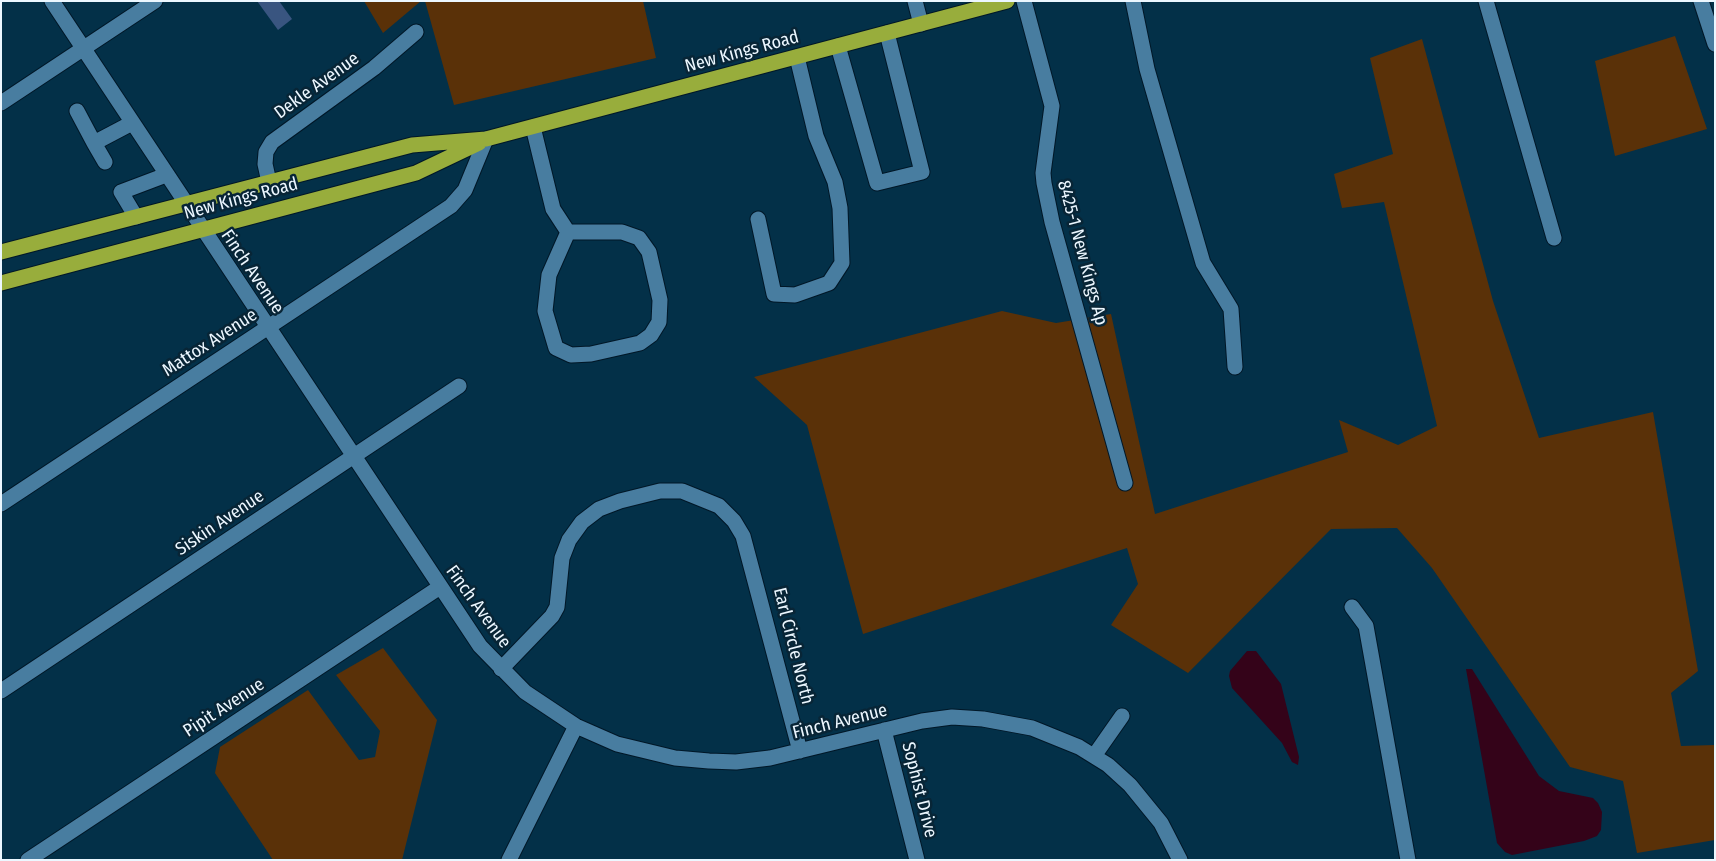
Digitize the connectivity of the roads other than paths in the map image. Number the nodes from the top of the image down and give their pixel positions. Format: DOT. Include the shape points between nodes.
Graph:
graph roads {
  1 [pos="52,1"];
  2 [pos="155,1"];
  3 [pos="915,1"];
  4 [pos="1007,1"];
  5 [pos="1024,1"];
  6 [pos="1133,1"];
  7 [pos="1486,1"];
  8 [pos="1701,1"];
  9 [pos="921,24"];
  10 [pos="416,32"];
  11 [pos="887,33"];
  12 [pos="1715,44"];
  13 [pos="838,46"];
  14 [pos="84,49"];
  15 [pos="797,57"];
  16 [pos="1,103"];
  17 [pos="77,111"];
  18 [pos="132,123"];
  19 [pos="533,127"];
  20 [pos="486,139"];
  21 [pos="94,143"];
  22 [pos="105,162"];
  23 [pos="166,175"];
  24 [pos="269,182"];
  25 [pos="185,204"];
  26 [pos="136,217"];
  27 [pos="758,219"];
  28 [pos="201,229"];
  29 [pos="568,232"];
  30 [pos="1554,238"];
  31 [pos="1,252"];
  32 [pos="1,283"];
  33 [pos="267,328"];
  34 [pos="1235,367"];
  35 [pos="459,386"];
  36 [pos="354,456"];
  37 [pos="1125,483"];
  38 [pos="1,504"];
  39 [pos="440,587"];
  40 [pos="1352,607"];
  41 [pos="501,669"];
  42 [pos="1,691"];
  43 [pos="1122,716"];
  44 [pos="576,726"];
  45 [pos="884,730"];
  46 [pos="800,751"];
  47 [pos="1094,756"];
  48 [pos="28,860"];
  49 [pos="509,860"];
  50 [pos="917,860"];
  51 [pos="1180,860"];
  52 [pos="1408,860"];
  1 -- 14 [label="street, Finch Avenue"];
  2 -- 14 [label="street"];
  3 -- 9 [label="street"];
  4 -- 9 [label="highway, New Kings Road"];
  5 -- 37 [label="street, 8425-1 New Kings Ap" via="1052,106 1043,173 1052,222"];
  6 -- 34 [label="street" via="1147,69 1203,262 1231,308"];
  7 -- 30 [label="street"];
  8 -- 12 [label="street"];
  9 -- 11 [label="highway, New Kings Road"];
  10 -- 24 [label="street, Dekle Avenue" via="374,68 272,142 266,152 265,164"];
  11 -- 13 [label="highway, New Kings Road"];
  11 -- 13 [label="street" via="922,172 877,183"];
  13 -- 15 [label="highway, New Kings Road"];
  14 -- 16 [label="street"];
  14 -- 18 [label="street, Finch Avenue"];
  15 -- 19 [label="highway, New Kings Road"];
  15 -- 27 [label="street" via="816,136 835,182 840,208 842,263 829,284 796,295 774,294"];
  17 -- 21 [label="street"];
  18 -- 21 [label="street"];
  18 -- 23 [label="street, Finch Avenue"];
  19 -- 20 [label="highway, New Kings Road"];
  19 -- 29 [label="street" via="553,209"];
  20 -- 24 [label="highway, New Kings Road" via="412,145"];
  20 -- 28 [label="highway, New Kings Road" via="416,173"];
  20 -- 33 [label="street, Mattox Avenue" via="465,190 451,206"];
  21 -- 22 [label="street"];
  23 -- 25 [label="street, Finch Avenue"];
  23 -- 26 [label="street" via="121,192"];
  24 -- 25 [label="highway, New Kings Road"];
  25 -- 26 [label="highway, New Kings Road"];
  25 -- 28 [label="street, Finch Avenue"];
  26 -- 31 [label="highway, New Kings Road"];
  28 -- 32 [label="highway, New Kings Road"];
  28 -- 33 [label="street, Finch Avenue"];
  29 -- 29 [label="street" via="622,232 639,238 649,252 660,300 660,322 640,343 591,354 571,355 556,348 545,311 549,275"];
  33 -- 36 [label="street, Finch Avenue"];
  33 -- 38 [label="street, Mattox Avenue"];
  35 -- 36 [label="street, Siskin Avenue"];
  36 -- 39 [label="street, Finch Avenue"];
  36 -- 42 [label="street, Siskin Avenue"];
  39 -- 41 [label="street, Finch Avenue" via="480,646"];
  39 -- 48 [label="street, Pipit Avenue"];
  40 -- 52 [label="street" via="1366,626"];
  41 -- 44 [label="street, Finch Avenue" via="525,692"];
  41 -- 46 [label="street, Earl Circle North" via="557,607 562,558 569,540 582,522 599,509 620,501 660,491 682,491 719,506 734,521 749,550"];
  43 -- 47 [label="street"];
  44 -- 46 [label="street, Finch Avenue" via="645,752 709,762 770,758"];
  44 -- 49 [label="street"];
  45 -- 46 [label="street, Finch Avenue"];
  45 -- 47 [label="street, Finch Avenue" via="930,720 983,719 1032,728"];
  45 -- 50 [label="street, Sophist Drive"];
  47 -- 51 [label="street, Finch Avenue" via="1146,804 1161,823"];
}
